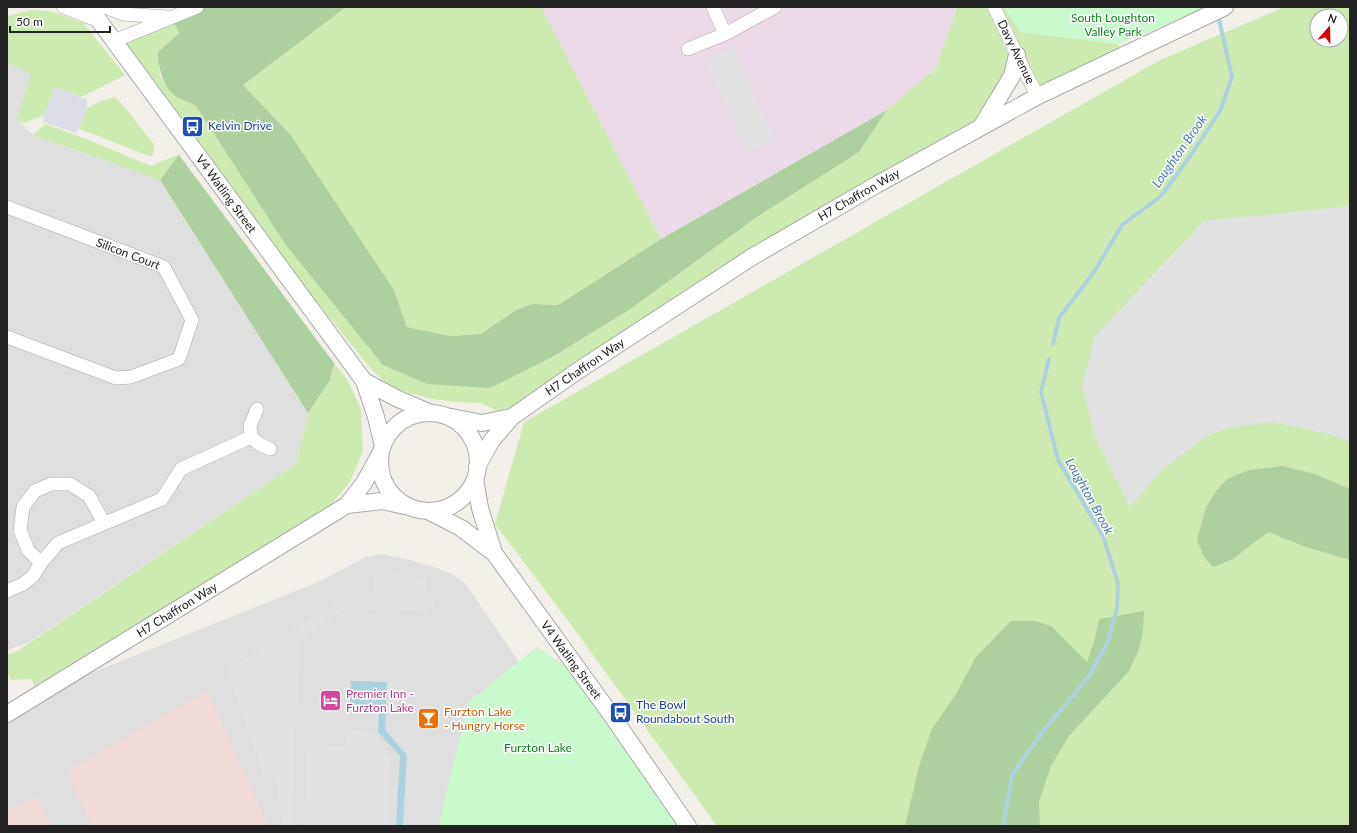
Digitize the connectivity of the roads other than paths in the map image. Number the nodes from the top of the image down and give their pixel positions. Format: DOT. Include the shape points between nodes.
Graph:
graph roads {
  1 [pos="63,7"];
  2 [pos="89,7"];
  3 [pos="197,7"];
  4 [pos="713,7"];
  5 [pos="775,7"];
  6 [pos="994,7"];
  7 [pos="1226,7"];
  8 [pos="102,14"];
  9 [pos="171,17"];
  10 [pos="725,34"];
  11 [pos="114,41"];
  12 [pos="688,49"];
  13 [pos="1017,55"];
  14 [pos="1038,96"];
  15 [pos="980,128"];
  16 [pos="7,207"];
  17 [pos="7,337"];
  18 [pos="364,381"];
  19 [pos="257,409"];
  20 [pos="438,415"];
  21 [pos="512,417"];
  22 [pos="250,437"];
  23 [pos="382,449"];
  24 [pos="270,450"];
  25 [pos="476,473"];
  26 [pos="348,505"];
  27 [pos="409,507"];
  28 [pos="428,511"];
  29 [pos="104,523"];
  30 [pos="494,553"];
  31 [pos="40,563"];
  32 [pos="7,591"];
  33 [pos="7,714"];
  34 [pos="688,826"];
  1 -- 8 [label="street"];
  2 -- 8 [label="street, V4 Watling Street"];
  3 -- 9 [label="street"];
  4 -- 10 [label="street"];
  5 -- 10 [label="street"];
  6 -- 13 [label="street, Davy Avenue"];
  7 -- 14 [label="street, H7 Chaffron Way"];
  8 -- 9 [label="street"];
  8 -- 11 [label="street, V4 Watling Street"];
  9 -- 11 [label="street"];
  10 -- 12 [label="street"];
  11 -- 18 [label="street, V4 Watling Street"];
  13 -- 14 [label="street, Davy Avenue"];
  13 -- 15 [label="street" via="1012,76"];
  14 -- 15 [label="street, H7 Chaffron Way"];
  15 -- 21 [label="street, H7 Chaffron Way" via="752,257 578,370"];
  16 -- 17 [label="street, Silicon Court" via="164,267 192,320 179,359 131,377 116,378"];
  18 -- 20 [label="street, V4 Watling Street" via="396,398"];
  18 -- 23 [label="street, V4 Watling Street" via="376,417"];
  19 -- 22 [label="street" via="250,426"];
  20 -- 21 [label="street, H7 Chaffron Way" via="482,423"];
  20 -- 23 [label="street" via="422,414 402,421 390,432"];
  20 -- 25 [label="street" via="456,422 466,430 477,454"];
  21 -- 25 [label="street, H7 Chaffron Way" via="492,440"];
  22 -- 24 [label="street"];
  22 -- 29 [label="street" via="181,469 162,499"];
  23 -- 26 [label="street, H7 Chaffron Way" via="364,483"];
  23 -- 27 [label="street" via="380,468 385,484 395,498"];
  25 -- 28 [label="street" via="467,492 456,502 443,509"];
  25 -- 30 [label="street, V4 Watling Street" via="480,508"];
  26 -- 27 [label="street, H7 Chaffron Way" via="382,501"];
  26 -- 33 [label="street, H7 Chaffron Way"];
  27 -- 28 [label="street"];
  28 -- 30 [label="street, V4 Watling Street" via="461,528"];
  29 -- 31 [label="street" via="58,543"];
  29 -- 31 [label="street" via="89,496 70,484 51,484 35,491 23,507 20,530 28,550"];
  30 -- 34 [label="street, V4 Watling Street"];
  31 -- 32 [label="street" via="33,576"];
}
